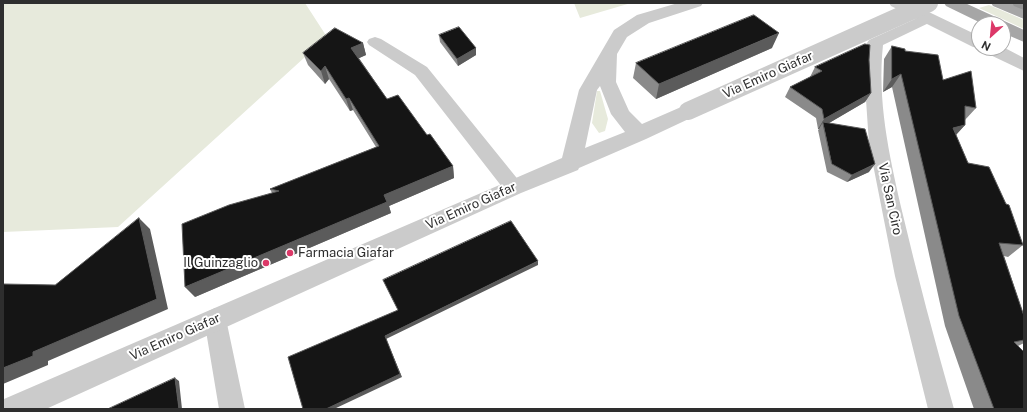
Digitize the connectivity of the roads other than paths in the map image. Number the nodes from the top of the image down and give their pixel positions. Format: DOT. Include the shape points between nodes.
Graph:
graph roads {
  1 [pos="695,3"];
  2 [pos="897,3"];
  3 [pos="952,3"];
  4 [pos="999,3"];
  5 [pos="1020,3"];
  6 [pos="1024,5"];
  7 [pos="928,11"];
  8 [pos="1024,14"];
  9 [pos="979,16"];
  10 [pos="1011,31"];
  11 [pos="1024,37"];
  12 [pos="971,38"];
  13 [pos="375,42"];
  14 [pos="609,54"];
  15 [pos="1006,56"];
  16 [pos="1024,65"];
  17 [pos="639,134"];
  18 [pos="571,164"];
  19 [pos="513,187"];
  20 [pos="216,319"];
  21 [pos="14,409"];
  22 [pos="232,409"];
  23 [pos="941,409"];
  1 -- 14 [label="street" via="644,19 620,34"];
  2 -- 7 [label="street"];
  3 -- 9 [label="main road"];
  4 -- 8 [label="main road"];
  5 -- 6 [label="highway"];
  7 -- 12 [label="street"];
  7 -- 17 [label="street, Via Emiro Giafar, bridge"];
  7 -- 23 [label="street, Via San Ciro" via="875,44 872,70 878,144 906,276"];
  10 -- 11 [label="main road"];
  13 -- 19 [label="street" via="421,70"];
  14 -- 17 [label="street" via="608,82 621,114"];
  14 -- 18 [label="street" via="588,90"];
  15 -- 16 [label="street"];
  17 -- 18 [label="street, Via Emiro Giafar"];
  18 -- 19 [label="street, Via Emiro Giafar"];
  19 -- 20 [label="street, Via Emiro Giafar"];
  20 -- 21 [label="street, Via Emiro Giafar"];
  20 -- 22 [label="street"];
}
